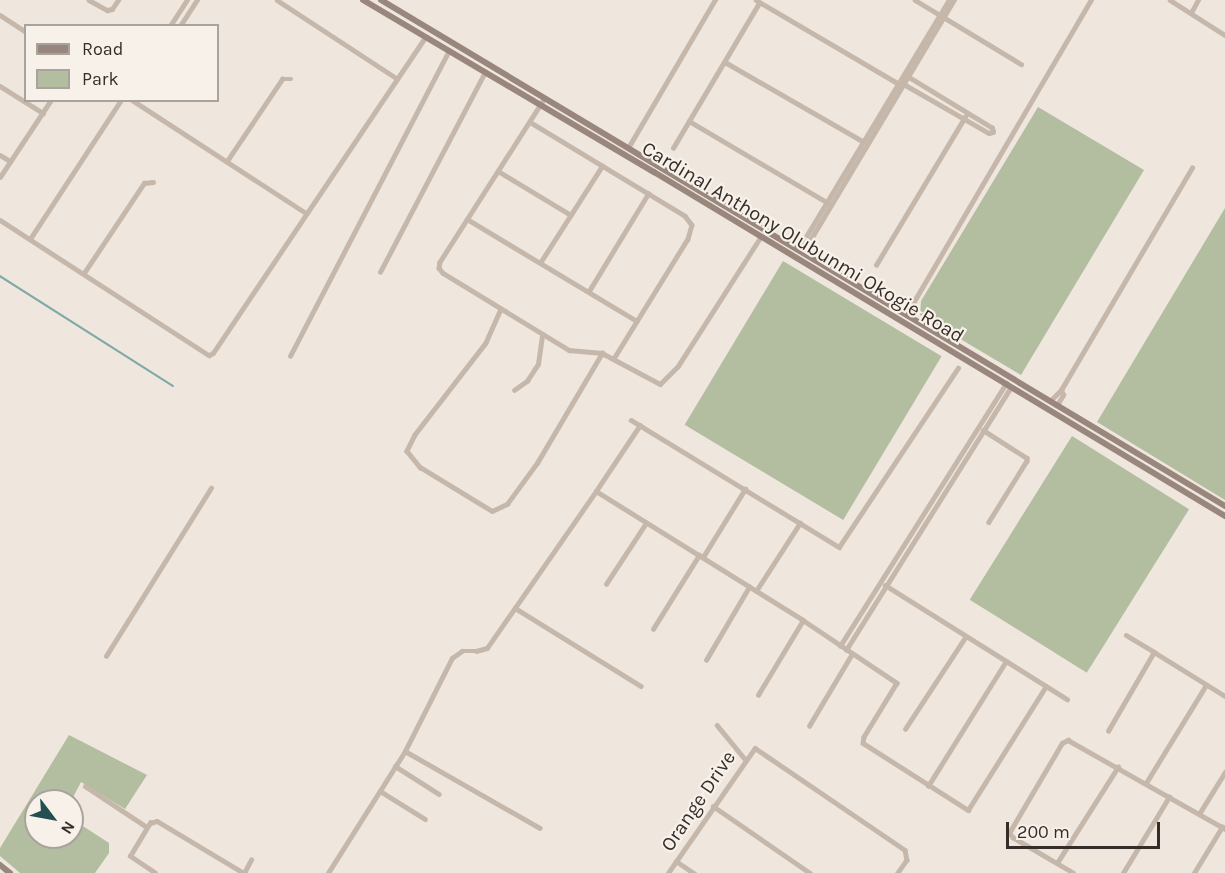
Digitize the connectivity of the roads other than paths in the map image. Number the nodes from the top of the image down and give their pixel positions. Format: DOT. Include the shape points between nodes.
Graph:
graph roads {
  1 [pos="89,0"];
  2 [pos="118,0"];
  3 [pos="187,0"];
  4 [pos="197,0"];
  5 [pos="277,0"];
  6 [pos="363,0"];
  7 [pos="381,0"];
  8 [pos="715,0"];
  9 [pos="915,0"];
  10 [pos="949,0"];
  11 [pos="954,0"];
  12 [pos="1091,0"];
  13 [pos="1170,0"];
  14 [pos="1198,0"];
  15 [pos="758,2"];
  16 [pos="1191,13"];
  17 [pos="0,15"];
  18 [pos="942,16"];
  19 [pos="171,24"];
  20 [pos="181,24"];
  21 [pos="24,31"];
  22 [pos="1225,35"];
  23 [pos="424,37"];
  24 [pos="448,52"];
  25 [pos="725,62"];
  26 [pos="1021,64"];
  27 [pos="485,72"];
  28 [pos="907,76"];
  29 [pos="396,78"];
  30 [pos="291,79"];
  31 [pos="901,83"];
  32 [pos="0,86"];
  33 [pos="545,98"];
  34 [pos="24,102"];
  35 [pos="25,102"];
  36 [pos="50,102"];
  37 [pos="120,102"];
  38 [pos="135,102"];
  39 [pos="540,106"];
  40 [pos="968,112"];
  41 [pos="43,114"];
  42 [pos="964,118"];
  43 [pos="689,121"];
  44 [pos="530,122"];
  45 [pos="863,142"];
  46 [pos="869,145"];
  47 [pos="628,148"];
  48 [pos="673,148"];
  49 [pos="0,155"];
  50 [pos="10,161"];
  51 [pos="227,161"];
  52 [pos="602,166"];
  53 [pos="1192,168"];
  54 [pos="498,171"];
  55 [pos="0,177"];
  56 [pos="153,182"];
  57 [pos="648,194"];
  58 [pos="831,204"];
  59 [pos="306,213"];
  60 [pos="571,215"];
  61 [pos="467,219"];
  62 [pos="0,220"];
  63 [pos="761,236"];
  64 [pos="30,239"];
  65 [pos="801,251"];
  66 [pos="540,263"];
  67 [pos="876,265"];
  68 [pos="84,273"];
  69 [pos="380,273"];
  70 [pos="833,275"];
  71 [pos="589,291"];
  72 [pos="501,309"];
  73 [pos="906,315"];
  74 [pos="637,321"];
  75 [pos="542,334"];
  76 [pos="602,352"];
  77 [pos="290,356"];
  78 [pos="614,359"];
  79 [pos="958,368"];
  80 [pos="1008,385"];
  81 [pos="514,390"];
  82 [pos="1061,390"];
  83 [pos="1050,401"];
  84 [pos="1057,405"];
  85 [pos="631,420"];
  86 [pos="640,425"];
  87 [pos="978,427"];
  88 [pos="984,430"];
  89 [pos="211,488"];
  90 [pos="746,489"];
  91 [pos="596,491"];
  92 [pos="1225,506"];
  93 [pos="1225,516"];
  94 [pos="989,522"];
  95 [pos="646,523"];
  96 [pos="800,523"];
  97 [pos="701,556"];
  98 [pos="883,583"];
  99 [pos="606,584"];
  100 [pos="749,587"];
  101 [pos="756,591"];
  102 [pos="516,608"];
  103 [pos="803,620"];
  104 [pos="653,629"];
  105 [pos="1126,635"];
  106 [pos="966,636"];
  107 [pos="840,646"];
  108 [pos="846,650"];
  109 [pos="1154,652"];
  110 [pos="852,654"];
  111 [pos="106,656"];
  112 [pos="706,660"];
  113 [pos="1006,661"];
  114 [pos="1206,685"];
  115 [pos="641,686"];
  116 [pos="1046,686"];
  117 [pos="758,695"];
  118 [pos="1225,696"];
  119 [pos="1067,699"];
  120 [pos="717,725"];
  121 [pos="809,726"];
  122 [pos="905,729"];
  123 [pos="1108,731"];
  124 [pos="405,750"];
  125 [pos="745,759"];
  126 [pos="395,766"];
  127 [pos="1118,767"];
  128 [pos="1225,772"];
  129 [pos="1146,783"];
  130 [pos="85,786"];
  131 [pos="928,786"];
  132 [pos="380,791"];
  133 [pos="439,794"];
  134 [pos="1170,797"];
  135 [pos="713,806"];
  136 [pos="1199,814"];
  137 [pos="425,819"];
  138 [pos="147,827"];
  139 [pos="540,828"];
  140 [pos="1224,828"];
  141 [pos="251,860"];
  142 [pos="676,861"];
  143 [pos="1057,863"];
  144 [pos="0,865"];
  145 [pos="10,873"];
  146 [pos="155,873"];
  147 [pos="328,873"];
  148 [pos="668,873"];
  149 [pos="694,873"];
  150 [pos="810,873"];
  151 [pos="898,873"];
  152 [pos="1072,873"];
  153 [pos="1123,873"];
  154 [pos="1194,873"];
  1 -- 2 [label="street" via="107,10"];
  3 -- 19 [label="street"];
  4 -- 20 [label="street"];
  5 -- 29 [label="street"];
  6 -- 23 [label="street, Cardinal Anthony Olubunmi Okogie Road"];
  7 -- 33 [label="street, Cardinal Anthony Olubunmi Okogie Road"];
  8 -- 47 [label="street"];
  9 -- 18 [label="street"];
  10 -- 18 [label="street"];
  11 -- 18 [label="street"];
  12 -- 73 [label="street"];
  13 -- 16 [label="street"];
  14 -- 16 [label="street"];
  15 -- 25 [label="street"];
  15 -- 31 [label="street"];
  16 -- 22 [label="street"];
  17 -- 21 [label="street"];
  18 -- 26 [label="street"];
  18 -- 28 [label="street"];
  23 -- 24 [label="street, Cardinal Anthony Olubunmi Okogie Road"];
  23 -- 29 [label="street"];
  24 -- 27 [label="street, Cardinal Anthony Olubunmi Okogie Road"];
  24 -- 77 [label="street"];
  25 -- 43 [label="street"];
  25 -- 45 [label="street"];
  27 -- 39 [label="street, Cardinal Anthony Olubunmi Okogie Road"];
  27 -- 69 [label="street"];
  28 -- 31 [label="street"];
  28 -- 40 [label="street"];
  29 -- 59 [label="street"];
  30 -- 51 [label="street" via="282,79"];
  31 -- 42 [label="street"];
  31 -- 45 [label="street"];
  31 -- 46 [label="street"];
  32 -- 34 [label="street"];
  33 -- 39 [label="street"];
  33 -- 47 [label="street, Cardinal Anthony Olubunmi Okogie Road"];
  35 -- 41 [label="street"];
  36 -- 41 [label="street"];
  37 -- 64 [label="street"];
  38 -- 51 [label="street"];
  39 -- 44 [label="street"];
  39 -- 63 [label="street, Cardinal Anthony Olubunmi Okogie Road"];
  40 -- 42 [label="street"];
  40 -- 42 [label="street" via="993,132"];
  41 -- 50 [label="street"];
  42 -- 67 [label="street"];
  43 -- 48 [label="street"];
  43 -- 58 [label="street"];
  44 -- 52 [label="street"];
  44 -- 54 [label="street"];
  45 -- 46 [label="street"];
  45 -- 58 [label="street"];
  46 -- 58 [label="street"];
  47 -- 65 [label="street, Cardinal Anthony Olubunmi Okogie Road"];
  49 -- 50 [label="street"];
  50 -- 55 [label="street"];
  51 -- 59 [label="street"];
  52 -- 57 [label="street"];
  52 -- 60 [label="street"];
  53 -- 82 [label="street"];
  54 -- 60 [label="street"];
  54 -- 61 [label="street"];
  56 -- 68 [label="street" via="144,183"];
  57 -- 71 [label="street"];
  57 -- 74 [label="street" via="685,216 692,225 688,239"];
  58 -- 65 [label="street"];
  59 -- 68 [label="street" via="209,355"];
  60 -- 66 [label="street"];
  61 -- 66 [label="street"];
  61 -- 72 [label="street" via="439,268"];
  62 -- 64 [label="street"];
  63 -- 70 [label="street, Cardinal Anthony Olubunmi Okogie Road"];
  63 -- 78 [label="street" via="665,382 653,382"];
  64 -- 68 [label="street"];
  65 -- 70 [label="street, Cardinal Anthony Olubunmi Okogie Road"];
  66 -- 71 [label="street"];
  70 -- 73 [label="street, Cardinal Anthony Olubunmi Okogie Road"];
  70 -- 80 [label="street, Cardinal Anthony Olubunmi Okogie Road"];
  71 -- 74 [label="street"];
  72 -- 75 [label="street"];
  72 -- 76 [label="street" via="486,343 415,435 407,452 420,468 492,511 507,504 537,463"];
  73 -- 83 [label="street, Cardinal Anthony Olubunmi Okogie Road"];
  74 -- 78 [label="street"];
  75 -- 76 [label="street" via="569,350"];
  75 -- 81 [label="street" via="538,364 527,381"];
  76 -- 78 [label="street"];
  79 -- 96 [label="street" via="839,547"];
  80 -- 87 [label="street"];
  80 -- 88 [label="street"];
  80 -- 93 [label="street, Cardinal Anthony Olubunmi Okogie Road"];
  82 -- 83 [label="street"];
  82 -- 84 [label="street"];
  83 -- 84 [label="street, Cardinal Anthony Olubunmi Okogie Road"];
  84 -- 92 [label="street, Cardinal Anthony Olubunmi Okogie Road"];
  85 -- 86 [label="street"];
  86 -- 90 [label="street"];
  86 -- 91 [label="street"];
  87 -- 88 [label="street"];
  87 -- 98 [label="street"];
  88 -- 94 [label="street" via="1027,458"];
  88 -- 98 [label="street"];
  89 -- 111 [label="street"];
  90 -- 96 [label="street"];
  90 -- 97 [label="street"];
  91 -- 95 [label="street"];
  91 -- 102 [label="street"];
  95 -- 97 [label="street"];
  95 -- 99 [label="street"];
  96 -- 101 [label="street"];
  97 -- 100 [label="street"];
  97 -- 104 [label="street"];
  98 -- 106 [label="street"];
  98 -- 107 [label="street"];
  98 -- 108 [label="street"];
  100 -- 101 [label="street"];
  100 -- 112 [label="street"];
  101 -- 103 [label="street"];
  102 -- 115 [label="street"];
  102 -- 124 [label="street" via="487,648 462,651 452,658"];
  103 -- 107 [label="street"];
  103 -- 117 [label="street"];
  105 -- 109 [label="street"];
  106 -- 113 [label="street"];
  106 -- 122 [label="street"];
  107 -- 108 [label="street"];
  108 -- 110 [label="street"];
  109 -- 114 [label="street"];
  109 -- 123 [label="street"];
  110 -- 121 [label="street"];
  110 -- 131 [label="street" via="897,683 863,743"];
  113 -- 116 [label="street"];
  113 -- 131 [label="street"];
  114 -- 118 [label="street"];
  114 -- 129 [label="street"];
  116 -- 119 [label="street"];
  116 -- 131 [label="street" via="968,810"];
  120 -- 125 [label="street"];
  124 -- 126 [label="street"];
  124 -- 139 [label="street"];
  125 -- 135 [label="street, Orange Drive"];
  125 -- 151 [label="street, Orange Drive" via="755,748 905,850 908,855"];
  126 -- 132 [label="street"];
  126 -- 133 [label="street"];
  127 -- 129 [label="street"];
  127 -- 143 [label="street"];
  127 -- 143 [label="street" via="1073,741 1062,743 1009,833"];
  128 -- 136 [label="street"];
  129 -- 134 [label="street"];
  130 -- 138 [label="street"];
  132 -- 137 [label="street"];
  132 -- 147 [label="street"];
  134 -- 136 [label="street"];
  134 -- 153 [label="street"];
  135 -- 142 [label="street, Orange Drive"];
  135 -- 150 [label="street"];
  136 -- 140 [label="street"];
  138 -- 141 [label="street" via="157,821 243,873"];
  138 -- 146 [label="street" via="130,856"];
  140 -- 154 [label="street"];
  142 -- 148 [label="street, Orange Drive"];
  142 -- 149 [label="street"];
  143 -- 152 [label="street"];
  144 -- 145 [label="street"];
}
